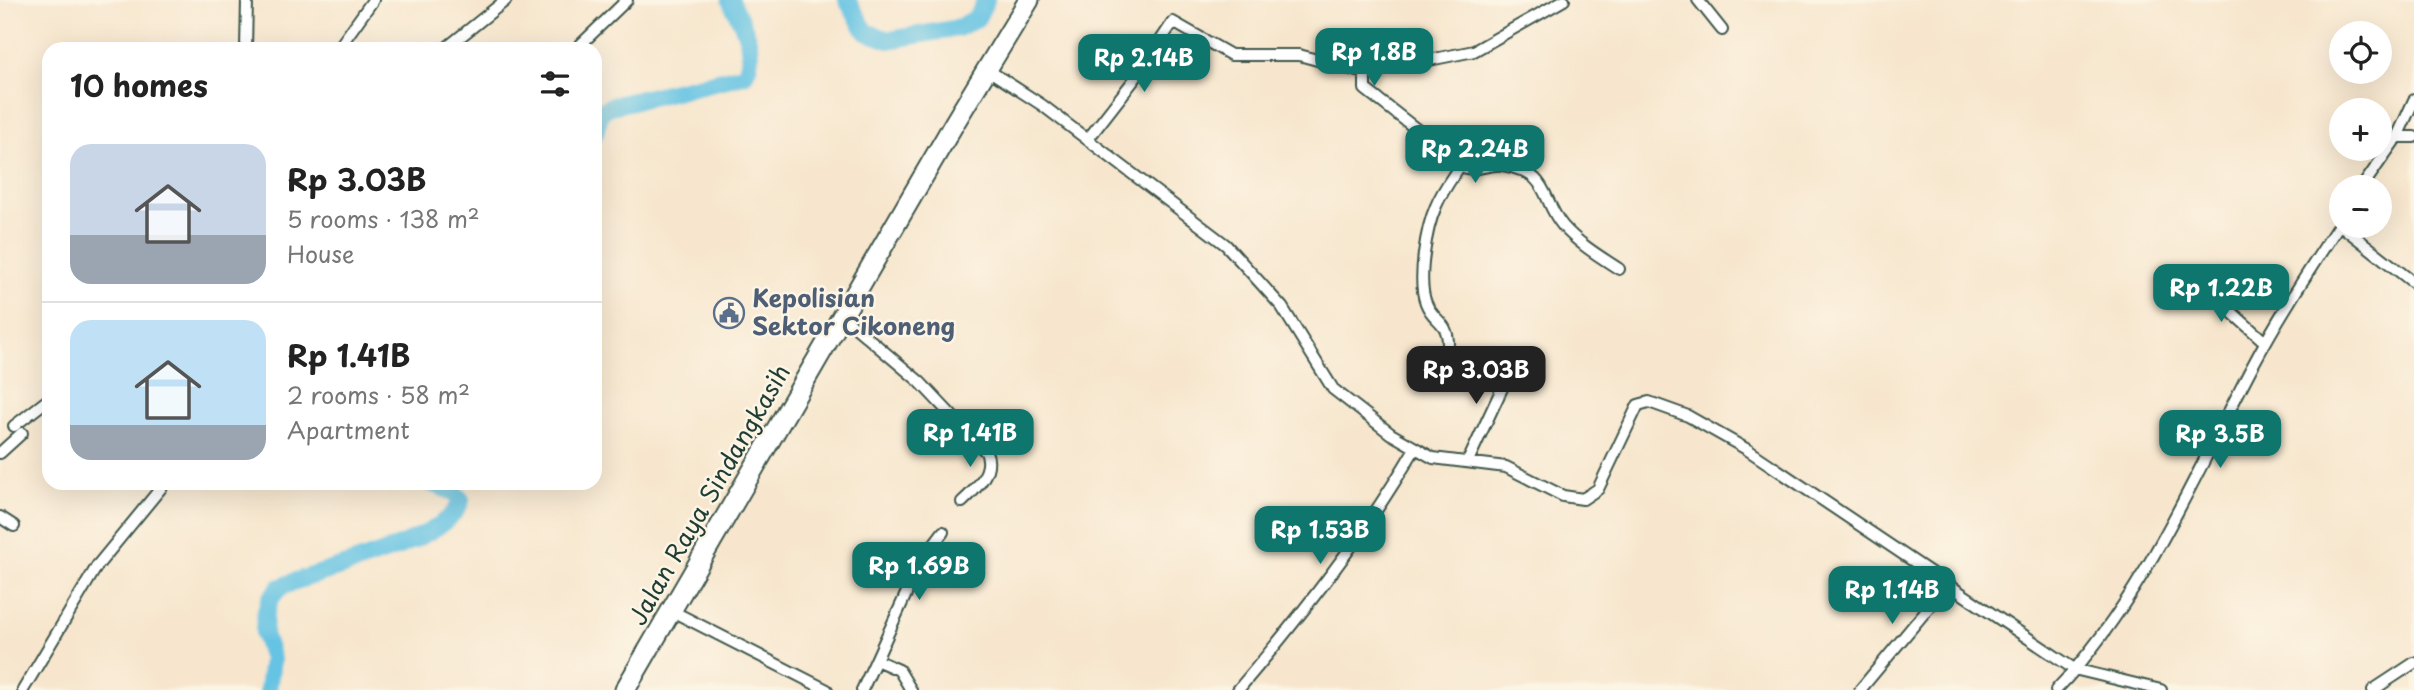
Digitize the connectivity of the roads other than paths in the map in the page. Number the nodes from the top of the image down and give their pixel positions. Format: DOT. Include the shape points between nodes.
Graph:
graph roads {
  1 [pos="247,0"];
  2 [pos="373,0"];
  3 [pos="506,0"];
  4 [pos="627,0"];
  5 [pos="1029,0"];
  6 [pos="1564,0"];
  7 [pos="1698,0"];
  8 [pos="1722,30"];
  9 [pos="246,42"];
  10 [pos="343,42"];
  11 [pos="454,42"];
  12 [pos="583,42"];
  13 [pos="988,70"];
  14 [pos="1365,73"];
  15 [pos="2414,100"];
  16 [pos="2397,137"];
  17 [pos="2414,137"];
  18 [pos="1088,139"];
  19 [pos="1461,164"];
  20 [pos="2370,175"];
  21 [pos="2330,238"];
  22 [pos="2359,238"];
  23 [pos="1619,269"];
  24 [pos="2199,282"];
  25 [pos="2414,283"];
  26 [pos="842,316"];
  27 [pos="2265,342"];
  28 [pos="1448,344"];
  29 [pos="1513,365"];
  30 [pos="42,406"];
  31 [pos="1414,450"];
  32 [pos="0,453"];
  33 [pos="1468,461"];
  34 [pos="159,490"];
  35 [pos="962,502"];
  36 [pos="0,517"];
  37 [pos="14,526"];
  38 [pos="943,532"];
  39 [pos="1949,583"];
  40 [pos="672,611"];
  41 [pos="876,660"];
  42 [pos="2414,663"];
  43 [pos="2074,669"];
  44 [pos="23,690"];
  45 [pos="625,690"];
  46 [pos="827,690"];
  47 [pos="862,690"];
  48 [pos="911,690"];
  49 [pos="1238,690"];
  50 [pos="1860,690"];
  51 [pos="2056,690"];
  52 [pos="2161,690"];
  53 [pos="2373,690"];
  1 -- 9 [label="street"];
  2 -- 10 [label="street"];
  3 -- 11 [label="street"];
  4 -- 12 [label="street"];
  5 -- 13 [label="highway, Jalan Raya Sindangkasih"];
  6 -- 14 [label="street" via="1474,51"];
  7 -- 8 [label="street"];
  13 -- 18 [label="street"];
  13 -- 26 [label="highway, Jalan Raya Sindangkasih"];
  14 -- 18 [label="street" via="1299,55 1231,55 1173,22"];
  14 -- 19 [label="street" via="1365,89"];
  15 -- 16 [label="street"];
  16 -- 17 [label="street"];
  16 -- 20 [label="street"];
  18 -- 31 [label="street" via="1226,244 1282,307 1333,389"];
  19 -- 23 [label="street" via="1470,169 1501,165 1544,185 1562,225"];
  19 -- 28 [label="street" via="1431,219 1423,280 1425,300 1447,328"];
  21 -- 27 [label="street"];
  22 -- 25 [label="street"];
  24 -- 27 [label="street"];
  26 -- 35 [label="street" via="920,382 986,452 989,459 978,486"];
  26 -- 40 [label="highway, Jalan Raya Sindangkasih"];
  27 -- 43 [label="street" via="2179,509 2112,618"];
  29 -- 33 [label="street"];
  30 -- 32 [label="street"];
  31 -- 33 [label="street" via="1433,458"];
  31 -- 49 [label="street" via="1357,543"];
  33 -- 39 [label="street" via="1506,467 1571,499 1589,498 1598,489 1635,410 1649,402 1688,416 1748,450"];
  34 -- 44 [label="street" via="97,566"];
  36 -- 37 [label="street"];
  38 -- 41 [label="street" via="921,561"];
  39 -- 43 [label="street"];
  39 -- 50 [label="street"];
  40 -- 45 [label="highway, Jalan Raya Sindangkasih"];
  40 -- 46 [label="street"];
  41 -- 47 [label="street"];
  41 -- 48 [label="street" via="899,670"];
  42 -- 53 [label="street"];
  43 -- 51 [label="street"];
  43 -- 52 [label="street"];
}
